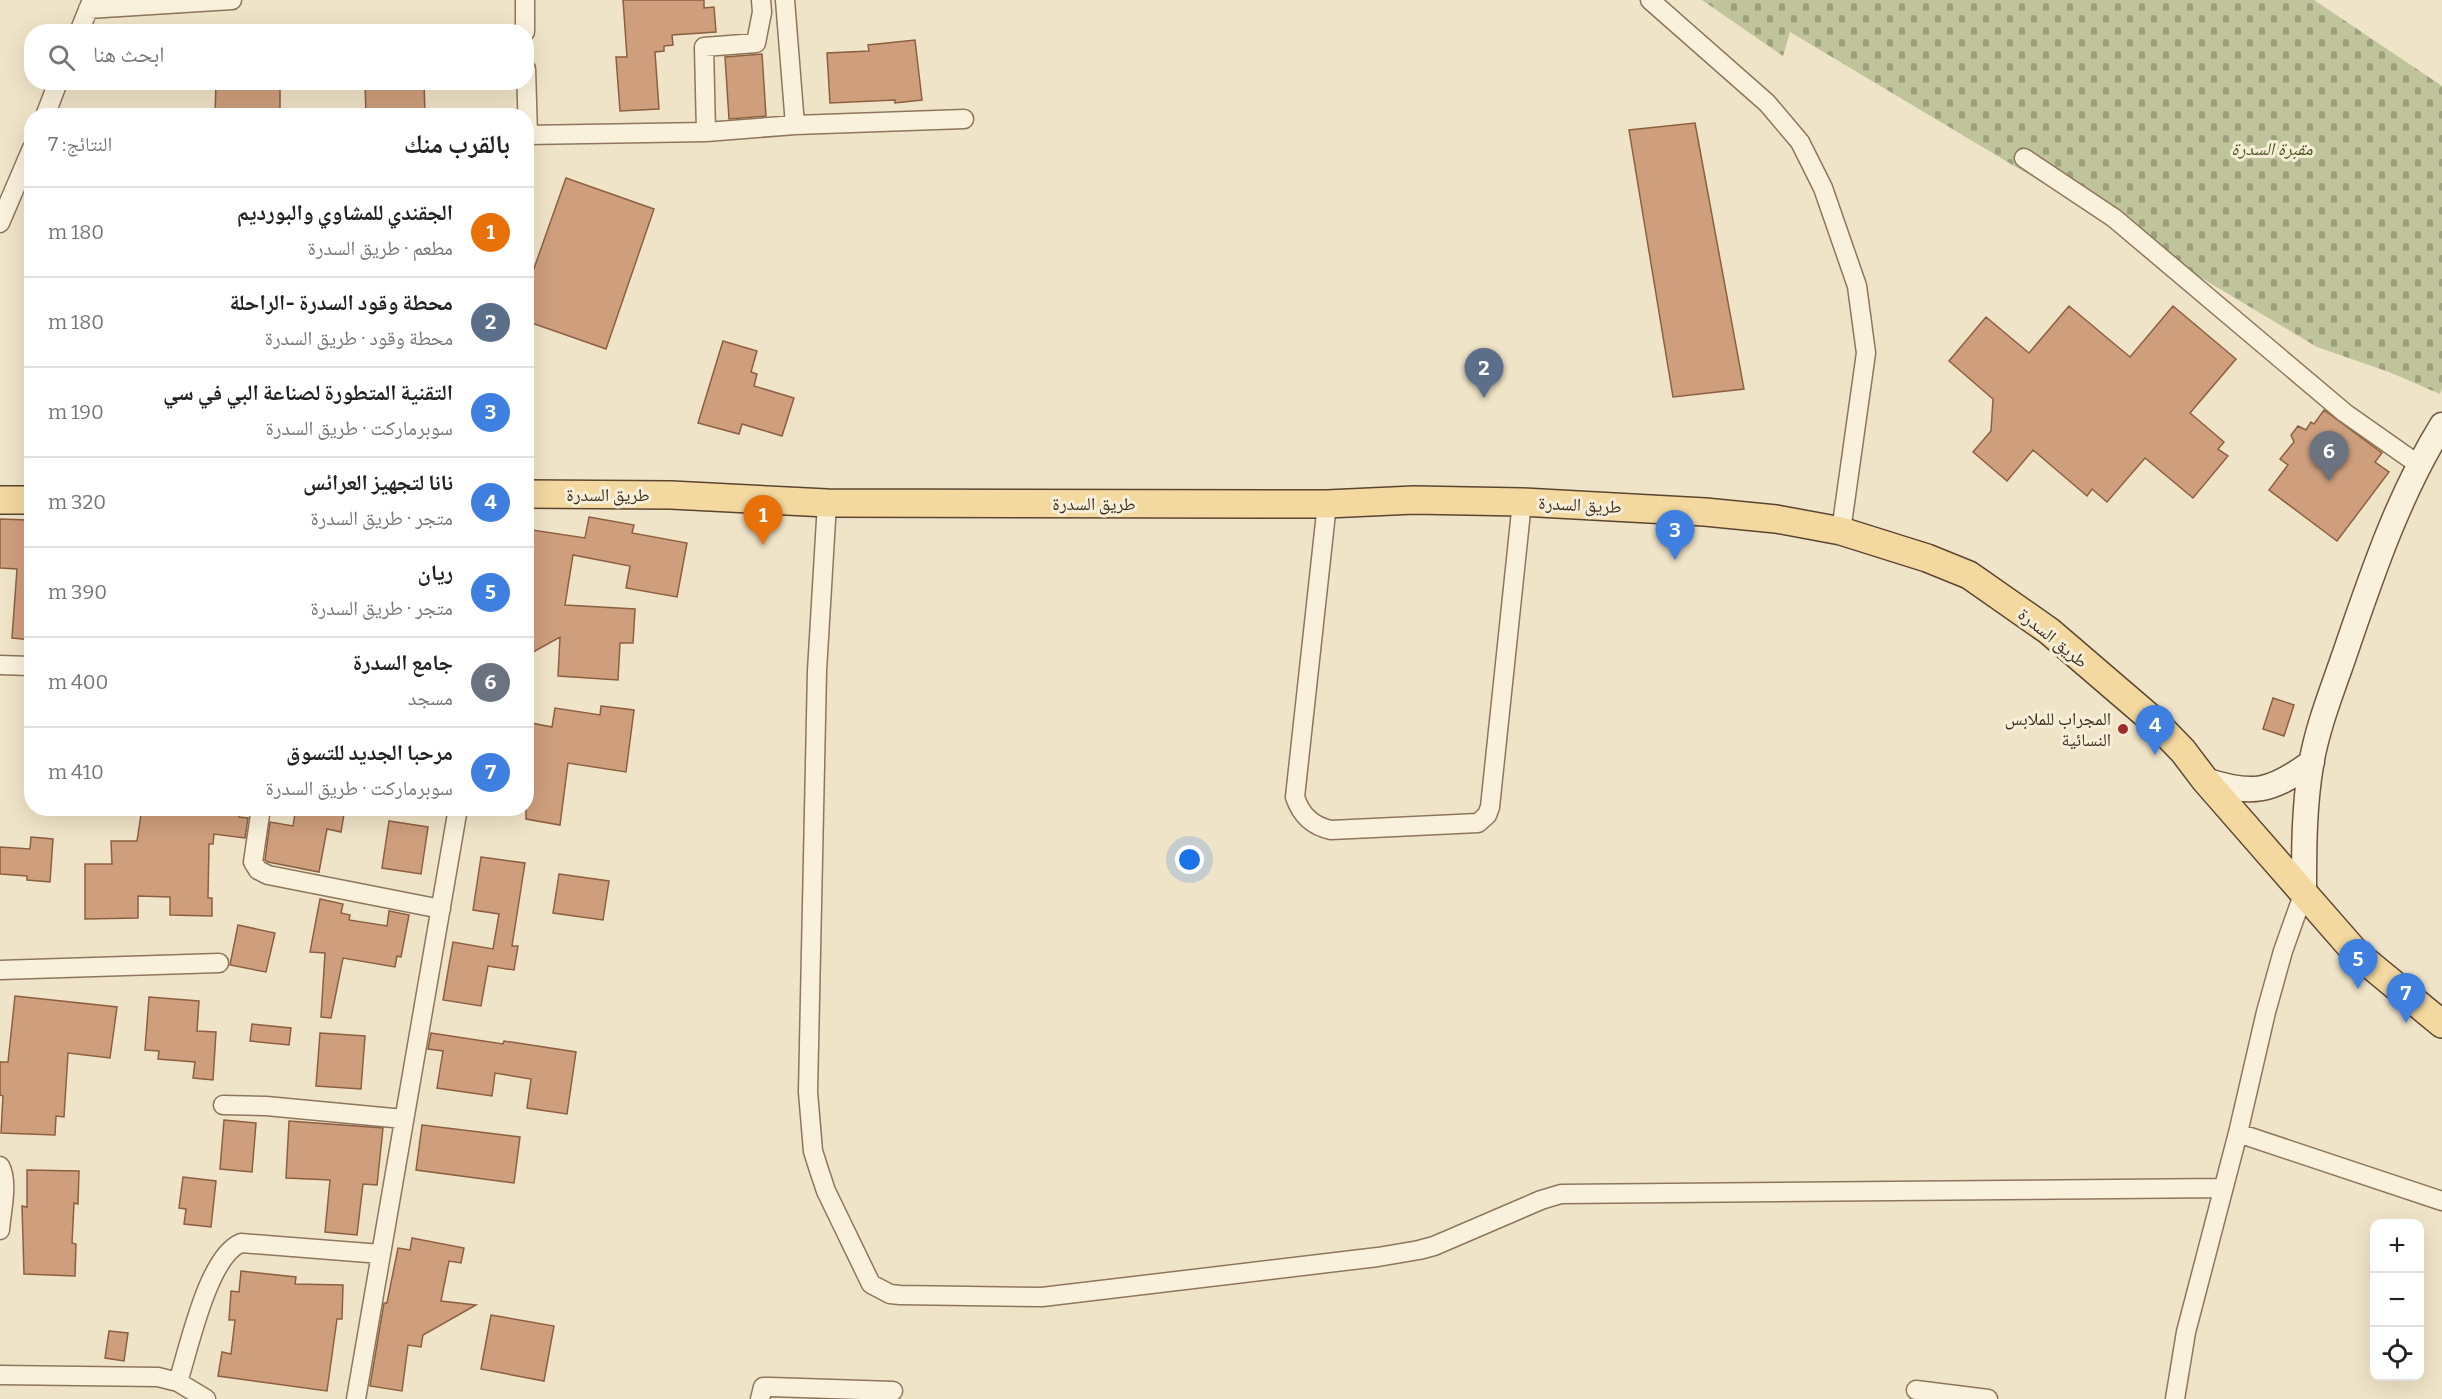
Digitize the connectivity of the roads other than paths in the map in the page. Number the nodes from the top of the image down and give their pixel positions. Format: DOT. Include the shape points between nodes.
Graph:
graph roads {
  1 [pos="232,0"];
  2 [pos="525,0"];
  3 [pos="761,0"];
  4 [pos="785,0"];
  5 [pos="1650,0"];
  6 [pos="90,4"];
  7 [pos="82,24"];
  8 [pos="525,24"];
  9 [pos="55,90"];
  10 [pos="526,90"];
  11 [pos="48,108"];
  12 [pos="527,108"];
  13 [pos="964,119"];
  14 [pos="795,125"];
  15 [pos="706,132"];
  16 [pos="534,135"];
  17 [pos="2024,158"];
  18 [pos="24,167"];
  19 [pos="0,222"];
  20 [pos="2442,425"];
  21 [pos="2419,465"];
  22 [pos="534,494"];
  23 [pos="24,500"];
  24 [pos="0,501"];
  25 [pos="1522,502"];
  26 [pos="827,503"];
  27 [pos="1327,504"];
  28 [pos="1841,531"];
  29 [pos="0,665"];
  30 [pos="24,666"];
  31 [pos="2312,762"];
  32 [pos="2205,780"];
  33 [pos="260,816"];
  34 [pos="457,816"];
  35 [pos="2304,892"];
  36 [pos="441,909"];
  37 [pos="219,963"];
  38 [pos="0,970"];
  39 [pos="2442,1024"];
  40 [pos="223,1105"];
  41 [pos="404,1119"];
  42 [pos="2238,1133"];
  43 [pos="0,1167"];
  44 [pos="2223,1188"];
  45 [pos="2442,1201"];
  46 [pos="0,1230"];
  47 [pos="381,1254"];
  48 [pos="0,1375"];
  49 [pos="178,1382"];
  50 [pos="1916,1390"];
  51 [pos="893,1391"];
  52 [pos="206,1399"];
  53 [pos="356,1399"];
  54 [pos="760,1399"];
  55 [pos="1988,1399"];
  56 [pos="2175,1399"];
  1 -- 6 [label="street"];
  2 -- 8 [label="street"];
  3 -- 15 [label="street" via="756,43 704,47"];
  4 -- 14 [label="street"];
  5 -- 28 [label="street" via="1767,103 1800,142 1823,188 1857,286 1866,353"];
  6 -- 7 [label="street"];
  9 -- 11 [label="street"];
  10 -- 12 [label="street"];
  13 -- 14 [label="street"];
  14 -- 15 [label="street"];
  15 -- 16 [label="street"];
  17 -- 21 [label="street" via="2114,218 2345,413"];
  18 -- 19 [label="street"];
  20 -- 21 [label="street"];
  21 -- 31 [label="street" via="2372,574"];
  22 -- 26 [label="main road, طريق السدرة" via="671,495"];
  23 -- 24 [label="main road"];
  25 -- 27 [label="main road, طريق السدرة"];
  25 -- 27 [label="street" via="1487,815 1478,823 1331,830 1311,822 1299,810 1295,797"];
  25 -- 28 [label="main road, طريق السدرة" via="1705,512"];
  26 -- 27 [label="main road, طريق السدرة"];
  26 -- 44 [label="street" via="817,671 809,1102 813,1151 826,1191 871,1284 878,1289 900,1295 1041,1297 1377,1257 1434,1245 1561,1194"];
  28 -- 32 [label="main road, طريق السدرة" via="1969,575 2003,598 2049,631 2155,722"];
  29 -- 30 [label="street"];
  31 -- 32 [label="street" via="2286,781 2260,789 2234,789"];
  31 -- 35 [label="street" via="2305,813"];
  32 -- 35 [label="main road, طريق السدرة"];
  33 -- 36 [label="street" via="253,862 258,870"];
  34 -- 36 [label="street"];
  35 -- 39 [label="main road, طريق السدرة" via="2357,954"];
  35 -- 42 [label="street" via="2274,981"];
  36 -- 41 [label="street"];
  37 -- 38 [label="street"];
  40 -- 41 [label="street"];
  41 -- 47 [label="street"];
  42 -- 44 [label="street"];
  42 -- 45 [label="street"];
  43 -- 46 [label="street"];
  44 -- 56 [label="street" via="2186,1332"];
  47 -- 49 [label="street" via="241,1243 234,1246 217,1266"];
  47 -- 53 [label="street"];
  48 -- 49 [label="street" via="158,1377"];
  49 -- 52 [label="street"];
  50 -- 55 [label="street"];
  51 -- 54 [label="street" via="763,1387"];
}
